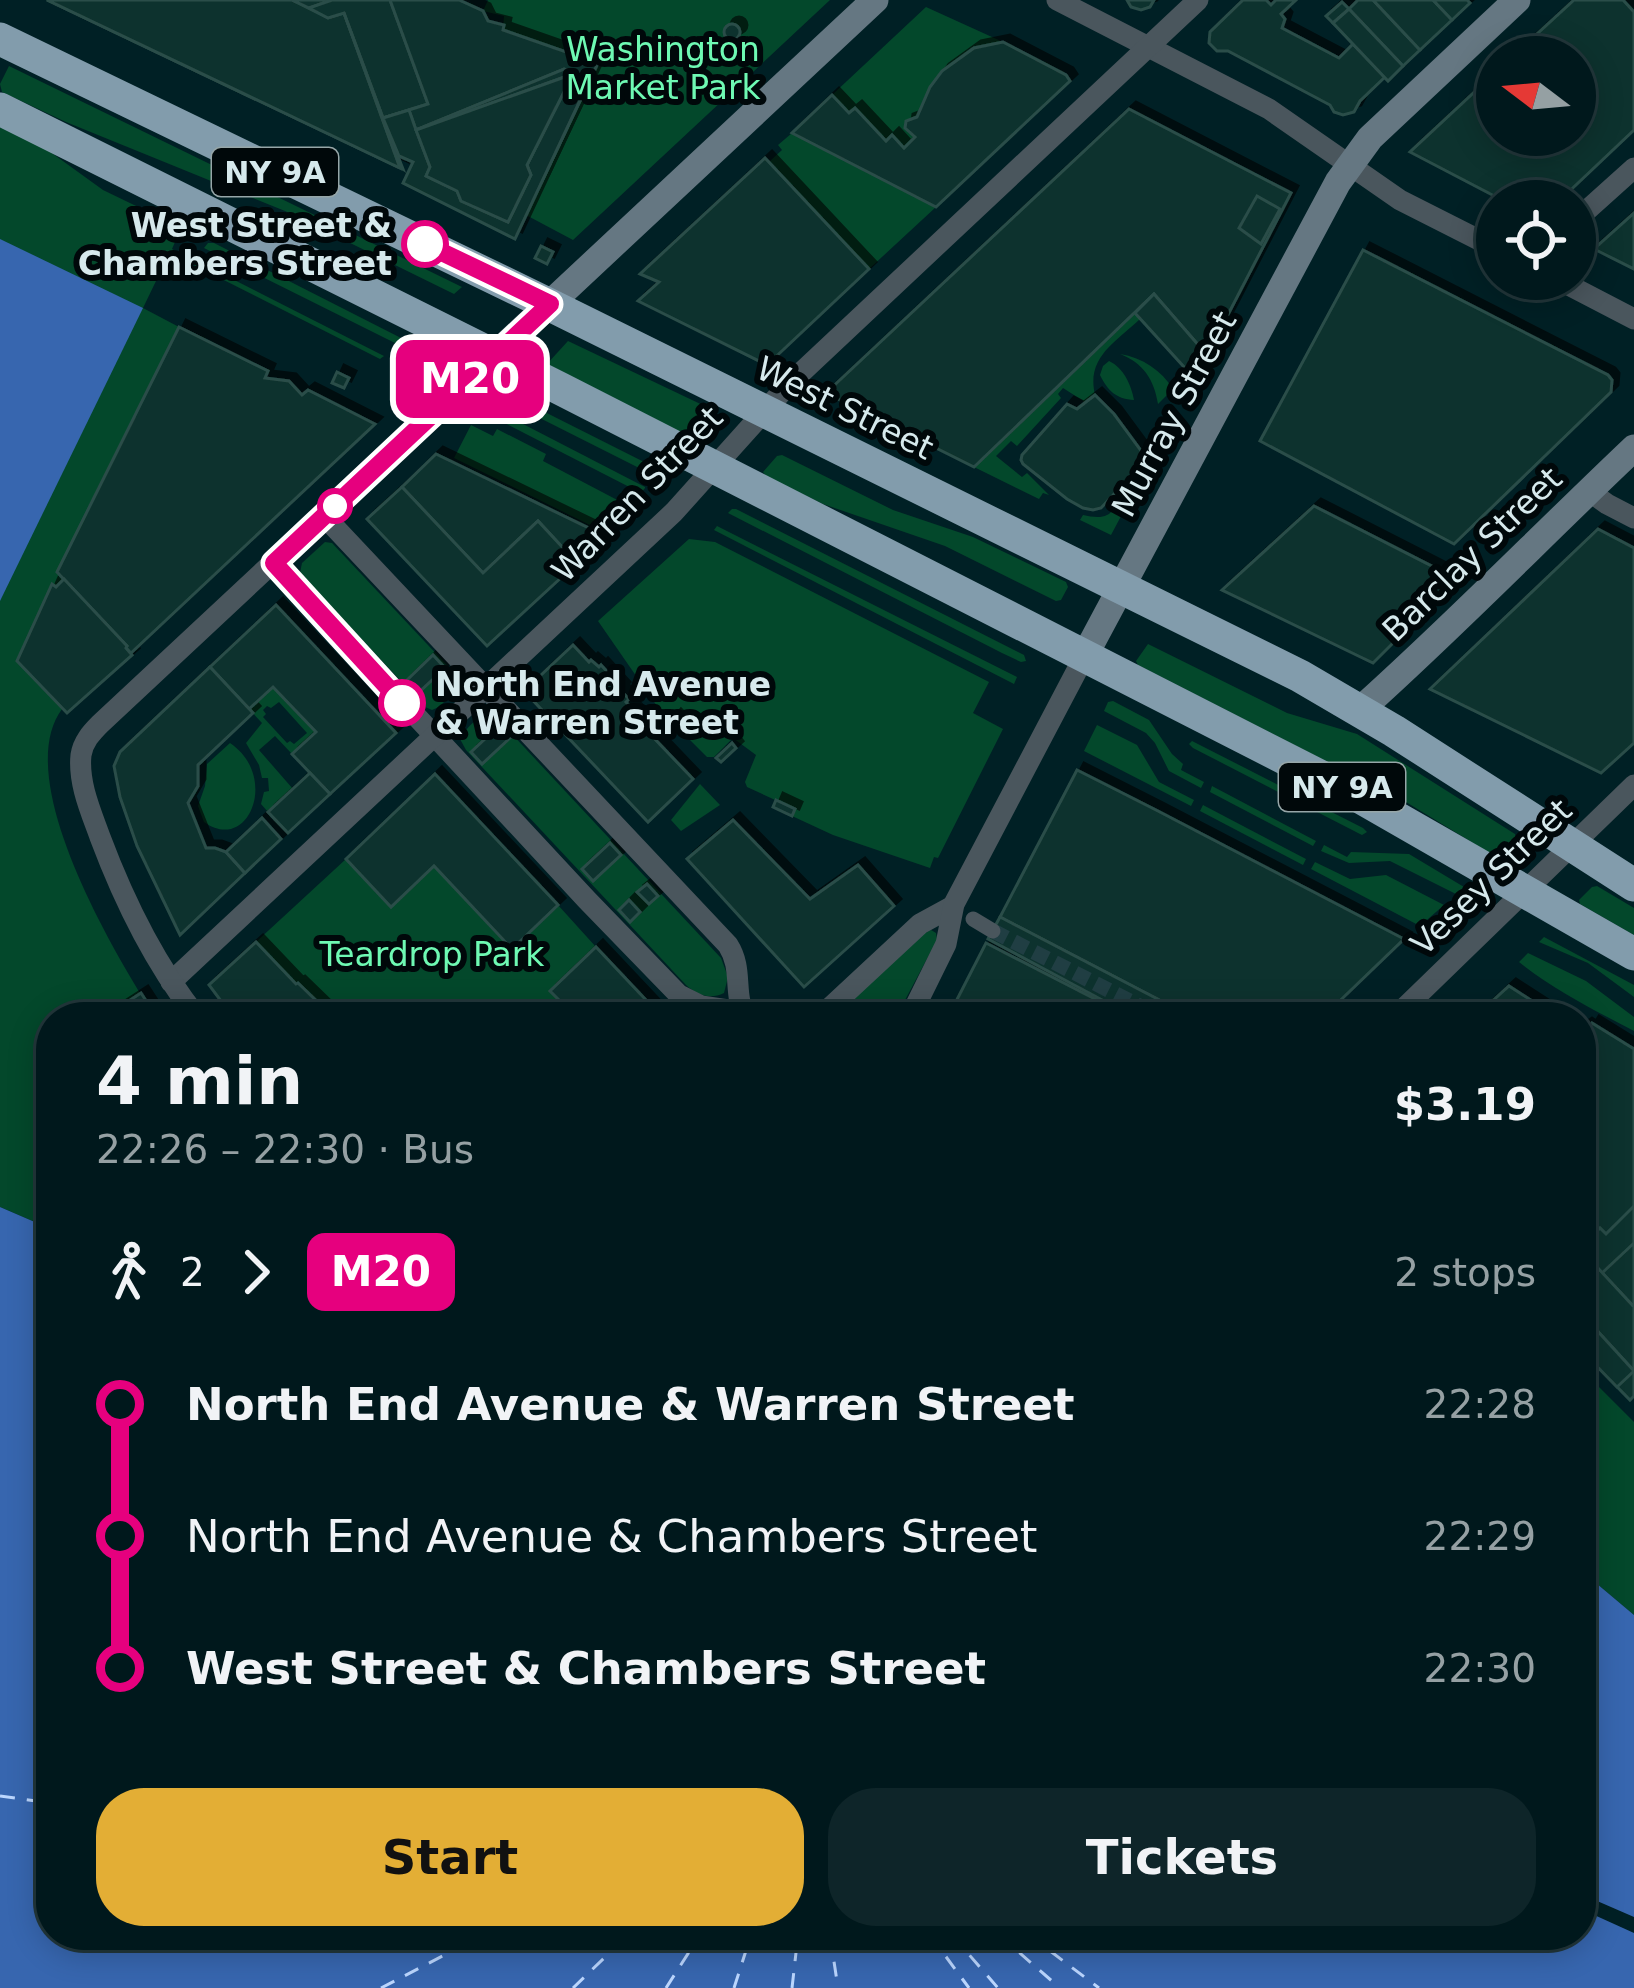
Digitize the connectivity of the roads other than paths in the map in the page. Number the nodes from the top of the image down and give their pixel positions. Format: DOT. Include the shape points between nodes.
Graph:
graph roads {
  1 [pos="874,0"];
  2 [pos="1057,0"];
  3 [pos="1198,0"];
  4 [pos="1517,0"];
  5 [pos="0,39"];
  6 [pos="1148,46"];
  7 [pos="0,109"];
  8 [pos="1350,164"];
  9 [pos="1634,168"];
  10 [pos="1596,202"];
  11 [pos="1476,238"];
  12 [pos="1596,299"];
  13 [pos="550,304"];
  14 [pos="1634,319"];
  15 [pos="494,356"];
  16 [pos="763,411"];
  17 [pos="1634,448"];
  18 [pos="714,469"];
  19 [pos="1589,490"];
  20 [pos="324,516"];
  21 [pos="1634,518"];
  22 [pos="274,563"];
  23 [pos="1123,587"];
  24 [pos="1084,657"];
  25 [pos="487,687"];
  26 [pos="1360,710"];
  27 [pos="434,736"];
  28 [pos="1634,785"];
  29 [pos="1571,845"];
  30 [pos="1634,885"];
  31 [pos="1525,892"];
  32 [pos="953,906"];
  33 [pos="973,919"];
  34 [pos="993,931"];
  35 [pos="1634,954"];
  36 [pos="171,982"];
  37 [pos="186,1002"];
  38 [pos="693,1002"];
  39 [pos="743,1002"];
  40 [pos="836,1002"];
  41 [pos="917,1002"];
  42 [pos="1411,1002"];
  1 -- 13 [label="main road"];
  2 -- 6 [label="street"];
  3 -- 6 [label="street, Warren Street"];
  4 -- 8 [label="main road, Murray Street"];
  5 -- 13 [label="highway, West Street / NY 9A"];
  6 -- 8 [label="street" via="1269,109"];
  6 -- 16 [label="street, Warren Street"];
  7 -- 15 [label="highway, NY 9A"];
  8 -- 11 [label="street"];
  8 -- 23 [label="main road, Murray Street"];
  9 -- 10 [label="street"];
  12 -- 14 [label="street"];
  13 -- 15 [label="main road"];
  13 -- 16 [label="highway, West Street / NY 9A"];
  15 -- 18 [label="highway, NY 9A"];
  15 -- 20 [label="street"];
  16 -- 18 [label="street, Warren Street"];
  16 -- 23 [label="highway, West Street / NY 9A"];
  17 -- 19 [label="main road, Barclay Street"];
  18 -- 24 [label="highway, NY 9A"];
  18 -- 25 [label="street, Warren Street"];
  19 -- 21 [label="street"];
  19 -- 26 [label="main road, Barclay Street"];
  20 -- 22 [label="street"];
  20 -- 25 [label="street"];
  22 -- 27 [label="street"];
  22 -- 36 [label="street" via="84,744 84,789 102,842"];
  23 -- 24 [label="main road, Murray Street"];
  23 -- 26 [label="highway, West Street / NY 9A"];
  24 -- 31 [label="highway, NY 9A" via="1369,801"];
  24 -- 32 [label="street, Murray Street"];
  25 -- 27 [label="street, Warren Street"];
  25 -- 39 [label="street" via="728,945"];
  26 -- 29 [label="highway, West Street / NY 9A"];
  27 -- 36 [label="street, Warren Street"];
  27 -- 38 [label="street"];
  28 -- 29 [label="street, Vesey Street"];
  29 -- 30 [label="highway, West Street / NY 9A"];
  29 -- 31 [label="street, Vesey Street"];
  31 -- 35 [label="highway, NY 9A"];
  31 -- 42 [label="street, Vesey Street"];
  32 -- 40 [label="street, Murray Street" via="920,925"];
  32 -- 41 [label="street, Murray Street" via="951,932"];
  33 -- 34 [label="street"];
  36 -- 37 [label="street"];
}
